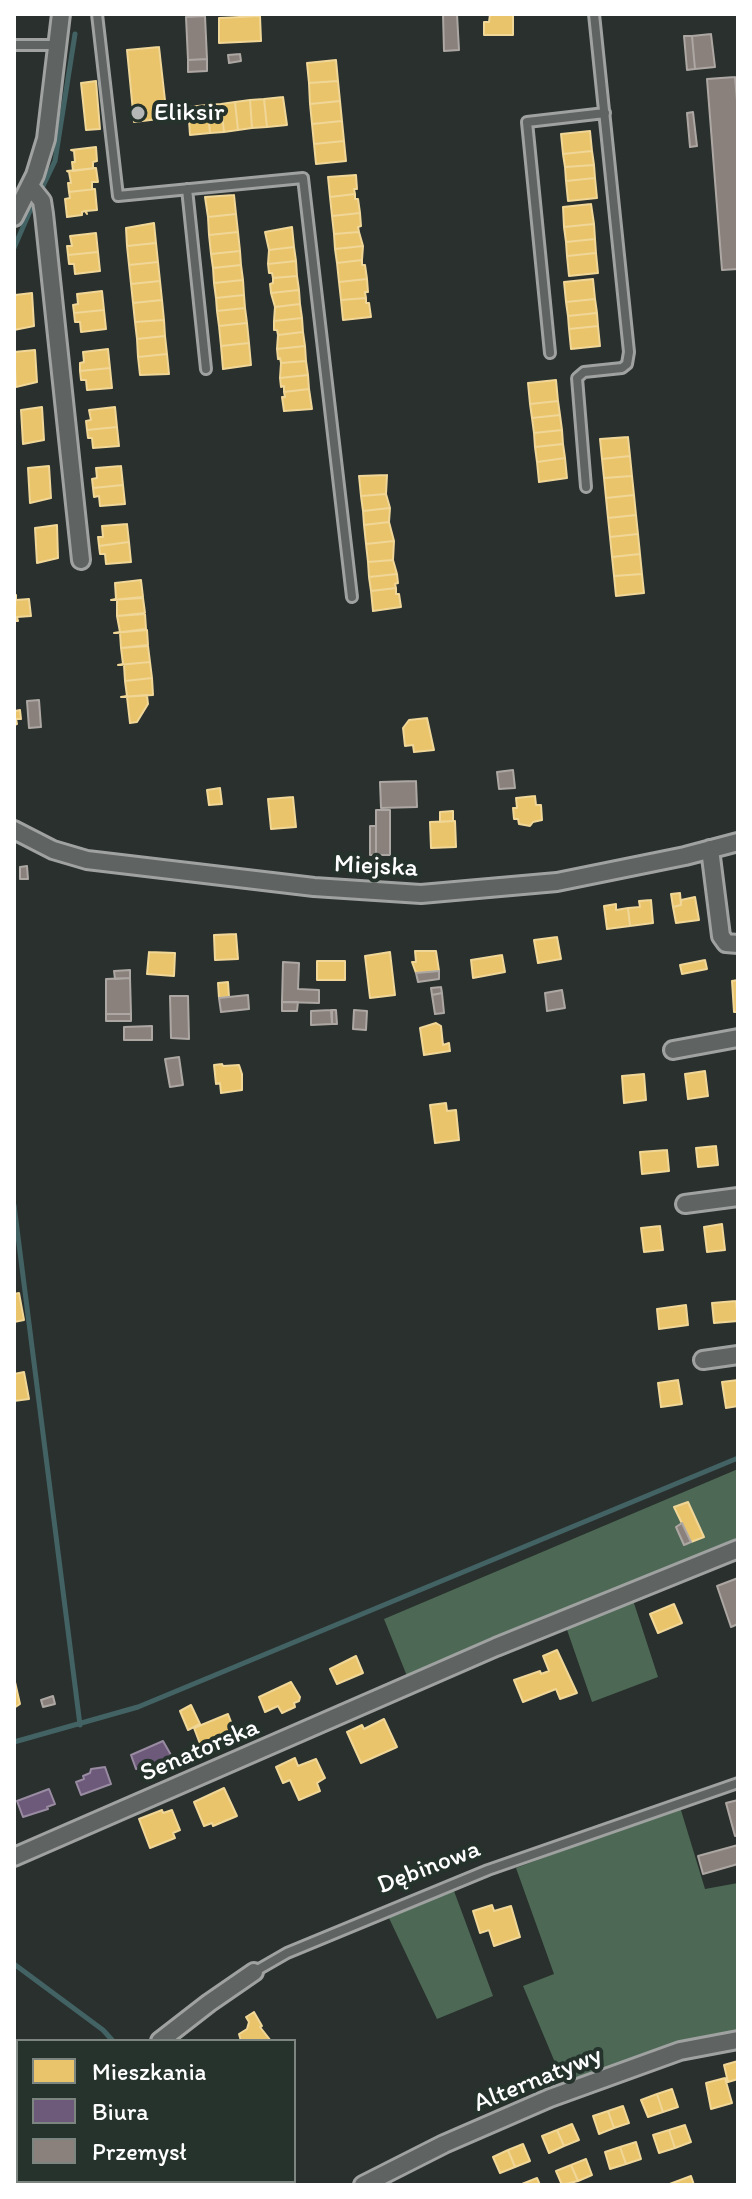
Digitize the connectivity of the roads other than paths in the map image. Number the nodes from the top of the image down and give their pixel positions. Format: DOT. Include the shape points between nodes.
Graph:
graph roads {
  1 [pos="61,14"];
  2 [pos="97,14"];
  3 [pos="594,14"];
  4 [pos="14,45"];
  5 [pos="56,45"];
  6 [pos="605,113"];
  7 [pos="30,186"];
  8 [pos="187,189"];
  9 [pos="14,217"];
  10 [pos="550,353"];
  11 [pos="206,369"];
  12 [pos="586,487"];
  13 [pos="81,560"];
  14 [pos="352,597"];
  15 [pos="14,830"];
  16 [pos="738,842"];
  17 [pos="710,849"];
  18 [pos="738,944"];
  19 [pos="738,1038"];
  20 [pos="673,1050"];
  21 [pos="738,1197"];
  22 [pos="685,1204"];
  23 [pos="738,1355"];
  24 [pos="703,1360"];
  25 [pos="738,1549"];
  26 [pos="738,1783"];
  27 [pos="14,1857"];
  28 [pos="254,1972"];
  29 [pos="163,2039"];
  30 [pos="738,2040"];
  31 [pos="363,2185"];
  1 -- 5 [label="street"];
  2 -- 8 [label="lane" via="118,196"];
  3 -- 6 [label="lane"];
  4 -- 5 [label="lane"];
  5 -- 7 [label="street" via="53,103"];
  6 -- 10 [label="lane" via="527,122"];
  6 -- 12 [label="lane" via="629,358 622,368 584,372 577,378"];
  7 -- 9 [label="street"];
  7 -- 13 [label="street" via="42,201 44,214"];
  8 -- 11 [label="lane"];
  8 -- 14 [label="lane" via="303,178"];
  15 -- 17 [label="street, Miejska" via="87,860 292,885 421,894 557,882"];
  16 -- 17 [label="street, Miejska"];
  17 -- 18 [label="street" via="721,936 726,943"];
  19 -- 20 [label="street"];
  21 -- 22 [label="street"];
  23 -- 24 [label="street"];
  25 -- 27 [label="street, Senatorska"];
  26 -- 28 [label="lane, Dębinowa" via="488,1870 300,1947"];
  28 -- 29 [label="street, Dębinowa"];
  30 -- 31 [label="street, Alternatywy" via="680,2051 550,2098"];
}
